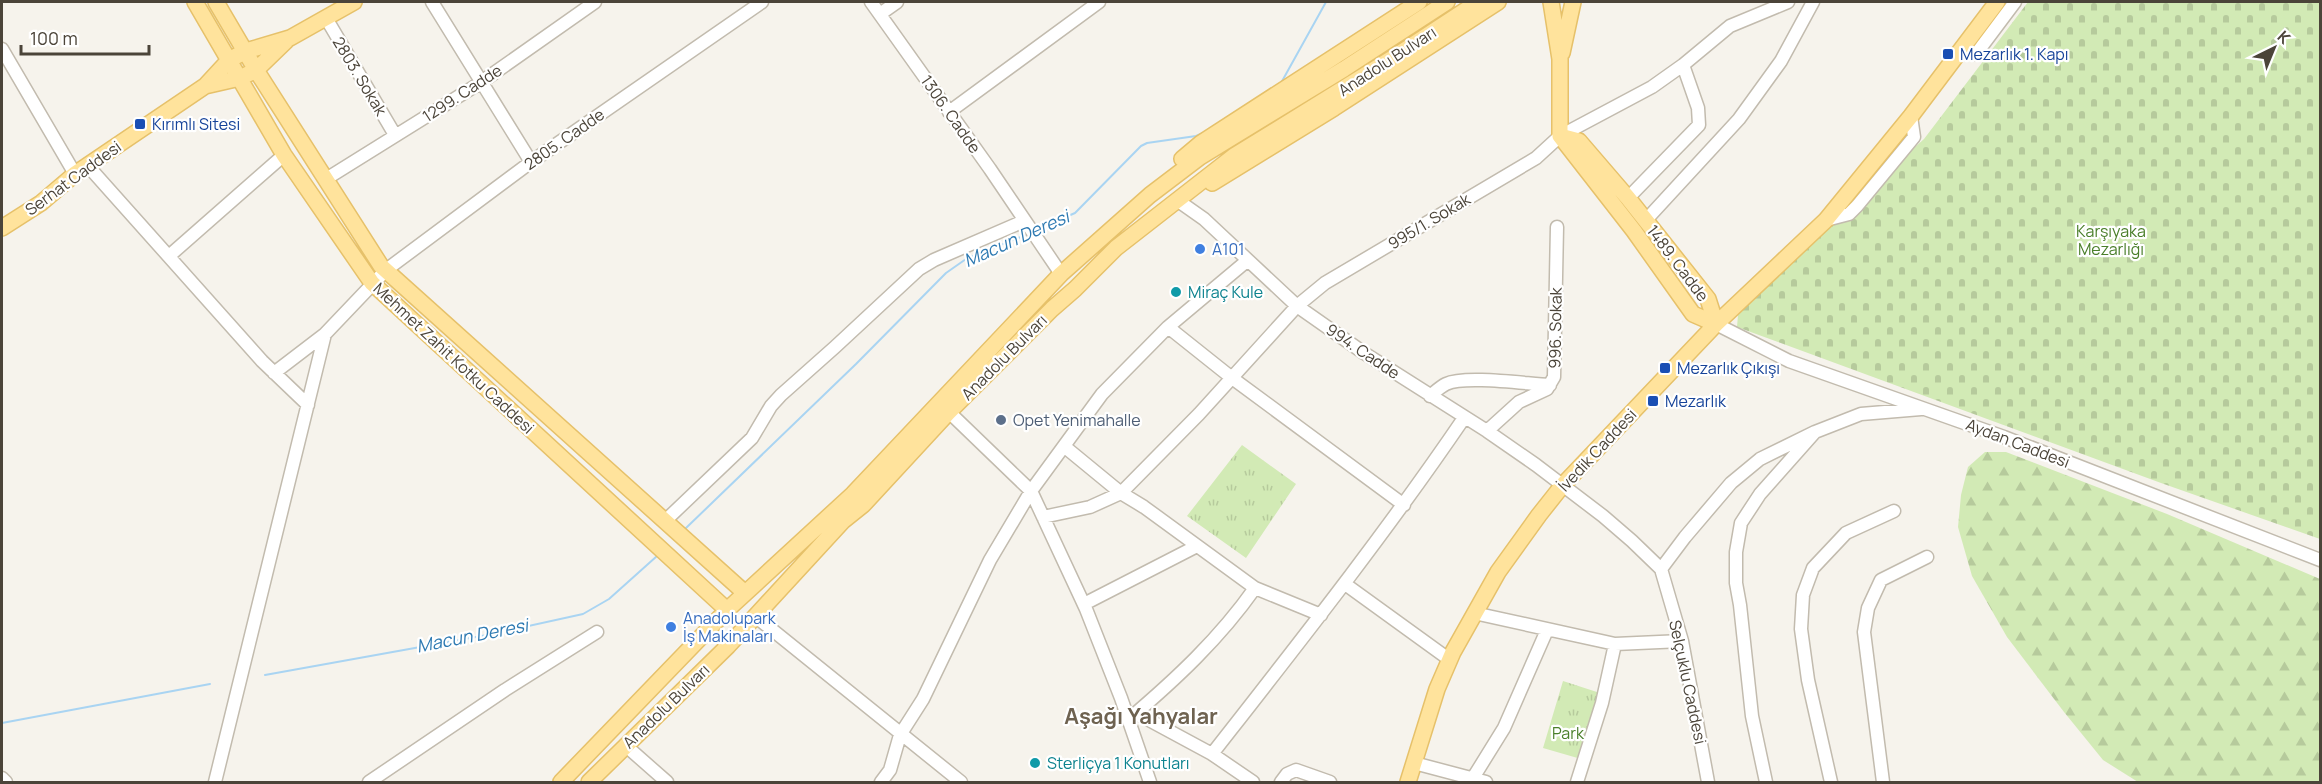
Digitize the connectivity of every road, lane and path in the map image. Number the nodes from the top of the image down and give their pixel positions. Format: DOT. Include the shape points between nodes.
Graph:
graph roads {
  1 [pos="195,2"];
  2 [pos="216,2"];
  3 [pos="354,2"];
  4 [pos="432,2"];
  5 [pos="595,2"];
  6 [pos="762,2"];
  7 [pos="871,2"];
  8 [pos="897,2"];
  9 [pos="1099,2"];
  10 [pos="1419,2"];
  11 [pos="1448,2"];
  12 [pos="1478,2"];
  13 [pos="1498,2"];
  14 [pos="1551,2"];
  15 [pos="1573,2"];
  16 [pos="1788,2"];
  17 [pos="1810,2"];
  18 [pos="1997,2"];
  19 [pos="2015,2"];
  20 [pos="880,14"];
  21 [pos="326,18"];
  22 [pos="290,38"];
  23 [pos="1962,49"];
  24 [pos="2,50"];
  25 [pos="246,51"];
  26 [pos="1560,59"];
  27 [pos="229,60"];
  28 [pos="1683,65"];
  29 [pos="256,70"];
  30 [pos="240,78"];
  31 [pos="480,83"];
  32 [pos="204,86"];
  33 [pos="949,112"];
  34 [pos="395,135"];
  35 [pos="1560,136"];
  36 [pos="284,154"];
  37 [pos="531,162"];
  38 [pos="81,170"];
  39 [pos="326,179"];
  40 [pos="1150,195"];
  41 [pos="1628,198"];
  42 [pos="1177,200"];
  43 [pos="1640,226"];
  44 [pos="1557,227"];
  45 [pos="2,228"];
  46 [pos="1029,228"];
  47 [pos="169,256"];
  48 [pos="1248,260"];
  49 [pos="386,270"];
  50 [pos="1061,274"];
  51 [pos="372,284"];
  52 [pos="1297,306"];
  53 [pos="1716,324"];
  54 [pos="1168,327"];
  55 [pos="325,334"];
  56 [pos="274,373"];
  57 [pos="1232,378"];
  58 [pos="1551,385"];
  59 [pos="1430,396"];
  60 [pos="308,405"];
  61 [pos="1928,409"];
  62 [pos="949,412"];
  63 [pos="1464,418"];
  64 [pos="1487,431"];
  65 [pos="1815,432"];
  66 [pos="1065,447"];
  67 [pos="1562,486"];
  68 [pos="1031,490"];
  69 [pos="1121,493"];
  70 [pos="1404,505"];
  71 [pos="1893,511"];
  72 [pos="1043,518"];
  73 [pos="666,520"];
  74 [pos="1197,546"];
  75 [pos="1927,557"];
  76 [pos="2320,560"];
  77 [pos="1661,569"];
  78 [pos="1346,584"];
  79 [pos="1256,588"];
  80 [pos="746,593"];
  81 [pos="1083,604"];
  82 [pos="727,610"];
  83 [pos="1474,613"];
  84 [pos="1321,615"];
  85 [pos="755,616"];
  86 [pos="1547,630"];
  87 [pos="597,632"];
  88 [pos="1682,641"];
  89 [pos="1615,644"];
  90 [pos="1450,660"];
  91 [pos="1132,716"];
  92 [pos="900,735"];
  93 [pos="625,745"];
  94 [pos="1212,754"];
  95 [pos="1414,763"];
  96 [pos="2,778"];
  97 [pos="1473,778"];
  98 [pos="6,783"];
  99 [pos="215,783"];
  100 [pos="369,783"];
  101 [pos="561,783"];
  102 [pos="589,783"];
  103 [pos="667,783"];
  104 [pos="881,783"];
  105 [pos="961,783"];
  106 [pos="1150,783"];
  107 [pos="1253,783"];
  108 [pos="1281,783"];
  109 [pos="1330,783"];
  110 [pos="1408,783"];
  111 [pos="1486,783"];
  112 [pos="1577,783"];
  113 [pos="1708,783"];
  114 [pos="1766,783"];
  115 [pos="1831,783"];
  116 [pos="1883,783"];
  1 -- 27 [label="main road, Mehmet Zahit Kotku Caddesi"];
  2 -- 25 [label="main road, Mehmet Zahit Kotku Caddesi"];
  3 -- 21 [label="main road, Serhat Caddesi"];
  4 -- 31 [label="street"];
  5 -- 31 [label="street, 1299. Cadde"];
  6 -- 37 [label="street, 2805. Cadde"];
  7 -- 20 [label="street, 1306. Cadde"];
  8 -- 20 [label="street"];
  9 -- 33 [label="street"];
  10 -- 40 [label="main road" via="1201,143 1175,164"];
  11 -- 40 [label="main road, Anadolu Bulvarı" via="1200,157"];
  12 -- 42 [label="main road, Anadolu Bulvarı" via="1234,156"];
  13 -- 42 [label="main road" via="1215,182"];
  14 -- 26 [label="main road"];
  15 -- 26 [label="main road"];
  16 -- 28 [label="street, 995/1. Sokak" via="1730,26"];
  17 -- 43 [label="street" via="1781,61 1739,119"];
  18 -- 23 [label="main road, İvedik Caddesi"];
  19 -- 23 [label="street" via="1976,54"];
  20 -- 33 [label="street, 1306. Cadde"];
  21 -- 22 [label="main road, Serhat Caddesi"];
  21 -- 34 [label="street, 2803. Sokak"];
  22 -- 25 [label="main road, Serhat Caddesi"];
  22 -- 29 [label="main road, Serhat Caddesi"];
  23 -- 53 [label="main road, İvedik Caddesi" via="1826,220"];
  24 -- 38 [label="street"];
  25 -- 27 [label="main road, Serhat Caddesi"];
  25 -- 29 [label="main road, Mehmet Zahit Kotku Caddesi"];
  26 -- 35 [label="main road"];
  27 -- 30 [label="main road, Mehmet Zahit Kotku Caddesi"];
  27 -- 32 [label="main road, Serhat Caddesi"];
  28 -- 35 [label="street, 995/1. Sokak" via="1652,87"];
  28 -- 41 [label="street" via="1698,108 1699,125"];
  29 -- 30 [label="main road, Serhat Caddesi"];
  29 -- 39 [label="main road, Mehmet Zahit Kotku Caddesi"];
  30 -- 32 [label="main road, Serhat Caddesi"];
  30 -- 36 [label="main road, Mehmet Zahit Kotku Caddesi"];
  31 -- 34 [label="street, 1299. Cadde"];
  31 -- 37 [label="street"];
  32 -- 38 [label="main road, Serhat Caddesi"];
  33 -- 46 [label="street, 1306. Cadde"];
  34 -- 39 [label="street, 1299. Cadde"];
  35 -- 41 [label="main road, 1489. Cadde" via="1579,141"];
  35 -- 43 [label="main road, 1489. Cadde"];
  35 -- 52 [label="street, 995/1. Sokak" via="1536,158 1325,284"];
  36 -- 47 [label="street"];
  36 -- 51 [label="main road, Mehmet Zahit Kotku Caddesi"];
  37 -- 49 [label="street, 2805. Cadde"];
  38 -- 45 [label="main road, Serhat Caddesi"];
  38 -- 47 [label="street"];
  39 -- 49 [label="main road, Mehmet Zahit Kotku Caddesi"];
  40 -- 50 [label="main road, Anadolu Bulvarı"];
  41 -- 43 [label="main road, 1489. Cadde"];
  42 -- 48 [label="street, 994. Cadde"];
  42 -- 62 [label="main road, Anadolu Bulvarı" via="1116,248"];
  43 -- 53 [label="main road, 1489. Cadde" via="1693,314"];
  44 -- 58 [label="street, 996. Sokak"];
  46 -- 50 [label="street, 1306. Cadde"];
  46 -- 73 [label="street" via="934,260 919,269 781,394 752,438"];
  47 -- 56 [label="street"];
  48 -- 52 [label="street, 994. Cadde"];
  48 -- 54 [label="street"];
  49 -- 51 [label="street, 2805. Cadde"];
  49 -- 73 [label="main road, Mehmet Zahit Kotku Caddesi"];
  50 -- 80 [label="main road, Anadolu Bulvarı" via="853,494"];
  51 -- 55 [label="street, 2805. Cadde"];
  51 -- 82 [label="main road, Mehmet Zahit Kotku Caddesi"];
  52 -- 57 [label="street, 995/1. Sokak"];
  52 -- 59 [label="street, 994. Cadde"];
  53 -- 61 [label="street, Aydan Caddesi" via="1789,361"];
  53 -- 67 [label="main road, İvedik Caddesi"];
  54 -- 57 [label="street"];
  54 -- 66 [label="street" via="1102,394"];
  55 -- 56 [label="street, 2805. Cadde"];
  55 -- 60 [label="street"];
  56 -- 60 [label="street"];
  57 -- 69 [label="street, 995/1. Sokak"];
  57 -- 70 [label="street"];
  58 -- 59 [label="street" via="1454,382"];
  58 -- 64 [label="street, 996. Sokak" via="1519,402"];
  59 -- 63 [label="street, 994. Cadde"];
  60 -- 99 [label="street"];
  61 -- 65 [label="street" via="1861,414"];
  61 -- 76 [label="street, Aydan Caddesi"];
  62 -- 68 [label="street"];
  62 -- 85 [label="main road, Anadolu Bulvarı"];
  63 -- 64 [label="street, 994. Cadde"];
  63 -- 70 [label="street"];
  64 -- 67 [label="street, 994. Cadde"];
  65 -- 77 [label="street" via="1760,459 1731,483"];
  65 -- 114 [label="street" via="1760,494 1741,523 1736,552 1736,583 1752,716"];
  66 -- 68 [label="street"];
  66 -- 69 [label="street"];
  67 -- 77 [label="street, Selçuklu Caddesi"];
  67 -- 83 [label="main road, İvedik Caddesi" via="1516,545"];
  68 -- 72 [label="street"];
  68 -- 92 [label="street" via="990,560 923,699"];
  69 -- 72 [label="street" via="1090,507"];
  69 -- 74 [label="street"];
  70 -- 78 [label="street"];
  71 -- 115 [label="street" via="1846,533 1813,568 1803,595 1801,628 1808,680"];
  72 -- 81 [label="street"];
  73 -- 80 [label="main road, Mehmet Zahit Kotku Caddesi"];
  74 -- 79 [label="street"];
  74 -- 81 [label="street"];
  75 -- 116 [label="street" via="1881,580 1868,608 1864,632"];
  77 -- 88 [label="street, Selçuklu Caddesi"];
  78 -- 84 [label="street"];
  78 -- 90 [label="street"];
  79 -- 84 [label="street"];
  79 -- 91 [label="street" via="1239,612 1179,676"];
  80 -- 82 [label="main road, Anadolu Bulvarı"];
  81 -- 91 [label="street"];
  82 -- 101 [label="main road, Anadolu Bulvarı"];
  83 -- 86 [label="street"];
  83 -- 90 [label="main road, İvedik Caddesi"];
  84 -- 94 [label="street"];
  85 -- 92 [label="street"];
  85 -- 93 [label="main road, Anadolu Bulvarı"];
  86 -- 89 [label="street"];
  86 -- 97 [label="street" via="1504,728"];
  87 -- 100 [label="street"];
  88 -- 89 [label="street"];
  88 -- 113 [label="street, Selçuklu Caddesi"];
  89 -- 112 [label="street" via="1602,703"];
  90 -- 95 [label="main road, İvedik Caddesi"];
  91 -- 94 [label="street"];
  91 -- 106 [label="street"];
  92 -- 104 [label="street" via="890,770"];
  92 -- 105 [label="street"];
  93 -- 102 [label="main road, Anadolu Bulvarı"];
  93 -- 103 [label="street"];
  94 -- 107 [label="street"];
  95 -- 97 [label="street"];
  95 -- 110 [label="main road, İvedik Caddesi"];
  96 -- 98 [label="street"];
  97 -- 111 [label="street"];
  108 -- 109 [label="street" via="1296,770"];
}
